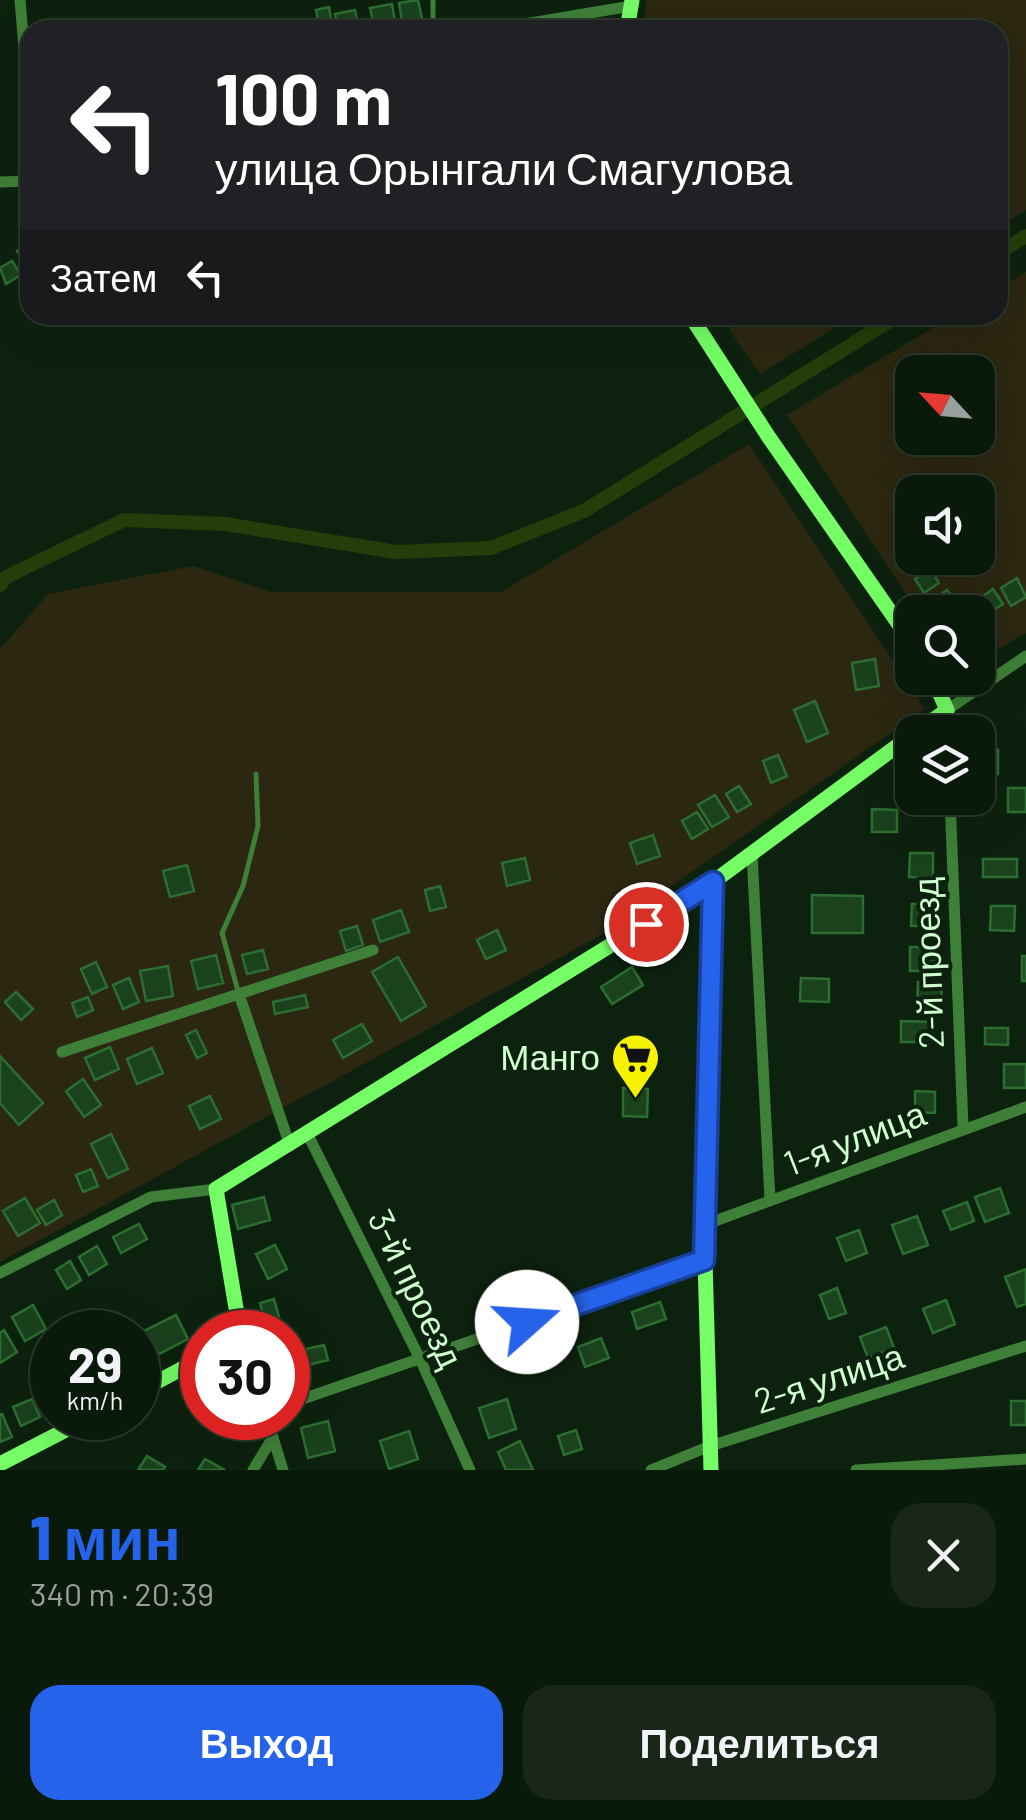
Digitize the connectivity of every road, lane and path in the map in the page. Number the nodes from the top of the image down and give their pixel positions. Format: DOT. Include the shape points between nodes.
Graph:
graph roads {
  1 [pos="632,3"];
  2 [pos="543,20"];
  3 [pos="696,325"];
  4 [pos="895,619"];
  5 [pos="1026,656"];
  6 [pos="940,695"];
  7 [pos="946,710"];
  8 [pos="939,715"];
  9 [pos="946,715"];
  10 [pos="895,748"];
  11 [pos="256,774"];
  12 [pos="951,815"];
  13 [pos="752,854"];
  14 [pos="713,882"];
  15 [pos="373,950"];
  16 [pos="239,994"];
  17 [pos="62,1052"];
  18 [pos="1026,1107"];
  19 [pos="963,1127"];
  20 [pos="308,1135"];
  21 [pos="290,1146"];
  22 [pos="216,1189"];
  23 [pos="770,1200"];
  24 [pos="704,1225"];
  25 [pos="704,1260"];
  26 [pos="0,1273"];
  27 [pos="236,1310"];
  28 [pos="1026,1346"];
  29 [pos="420,1359"];
  30 [pos="310,1396"];
  31 [pos="46,1440"];
  32 [pos="271,1440"];
  33 [pos="274,1440"];
  34 [pos="710,1446"];
  35 [pos="1026,1458"];
  36 [pos="0,1464"];
  37 [pos="253,1470"];
  38 [pos="283,1470"];
  39 [pos="470,1470"];
  40 [pos="651,1470"];
  41 [pos="710,1470"];
  42 [pos="856,1470"];
  1 -- 2 [label="street"];
  3 -- 4 [label="main road"];
  5 -- 7 [label="street"];
  6 -- 7 [label="main road"];
  7 -- 8 [label="main road"];
  7 -- 9 [label="street"];
  10 -- 13 [label="main road"];
  11 -- 16 [label="lane" via="258,826 243,886 222,932"];
  12 -- 19 [label="street, 2-й проезд"];
  13 -- 14 [label="main road"];
  13 -- 23 [label="street"];
  14 -- 20 [label="main road"];
  14 -- 24 [label="main road"];
  15 -- 16 [label="street"];
  16 -- 17 [label="street"];
  16 -- 21 [label="street"];
  18 -- 19 [label="street, 1-я улица"];
  19 -- 23 [label="street, 1-я улица"];
  20 -- 21 [label="main road"];
  20 -- 29 [label="street, 3-й проезд"];
  21 -- 22 [label="main road"];
  22 -- 26 [label="street" via="151,1197"];
  22 -- 27 [label="main road"];
  23 -- 24 [label="street, 1-я улица"];
  24 -- 25 [label="main road"];
  25 -- 29 [label="street"];
  25 -- 34 [label="main road"];
  28 -- 34 [label="street, 2-я улица"];
  29 -- 30 [label="street"];
  29 -- 39 [label="street, 3-й проезд"];
  31 -- 36 [label="main road"];
  32 -- 37 [label="street"];
  33 -- 38 [label="street"];
  34 -- 40 [label="street, 2-я улица"];
  34 -- 41 [label="main road"];
  35 -- 42 [label="street"];
}
